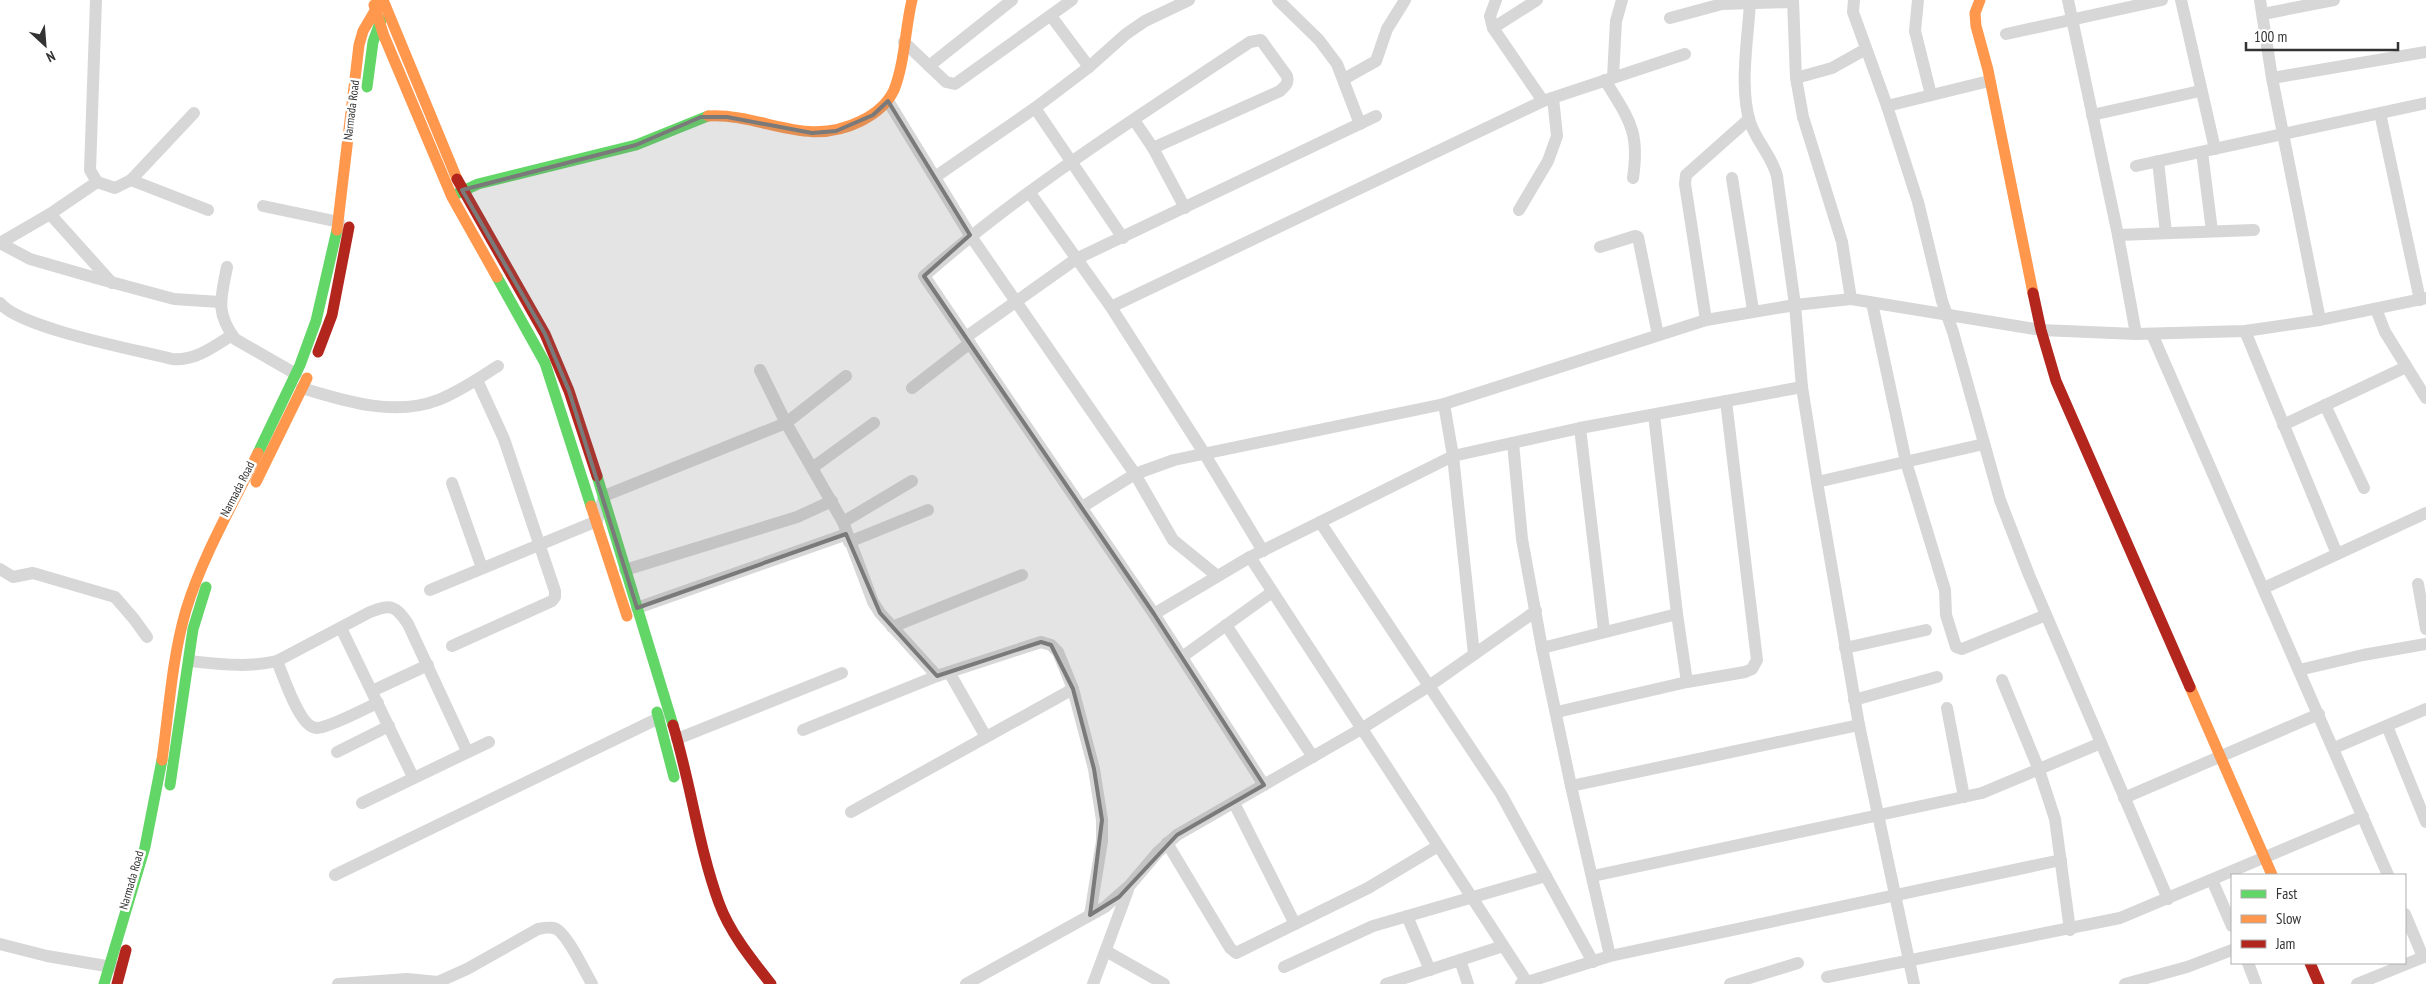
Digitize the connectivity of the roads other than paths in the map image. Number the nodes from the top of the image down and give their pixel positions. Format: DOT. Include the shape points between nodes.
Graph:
graph roads {
  1 [pos="96,0"];
  2 [pos="912,0"];
  3 [pos="1012,0"];
  4 [pos="1072,0"];
  5 [pos="1189,0"];
  6 [pos="1278,0"];
  7 [pos="1405,0"];
  8 [pos="1496,0"];
  9 [pos="1537,0"];
  10 [pos="1622,0"];
  11 [pos="1854,0"];
  12 [pos="1918,0"];
  13 [pos="1980,0"];
  14 [pos="2068,0"];
  15 [pos="2162,0"];
  16 [pos="2181,0"];
  17 [pos="2260,0"];
  18 [pos="2334,0"];
  19 [pos="1793,1"];
  20 [pos="378,2"];
  21 [pos="1750,3"];
  22 [pos="388,12"];
  23 [pos="2262,14"];
  24 [pos="1051,16"];
  25 [pos="1670,18"];
  26 [pos="2071,18"];
  27 [pos="380,23"];
  28 [pos="1493,28"];
  29 [pos="2006,34"];
  30 [pos="904,42"];
  31 [pos="1866,49"];
  32 [pos="2426,52"];
  33 [pos="1685,54"];
  34 [pos="929,66"];
  35 [pos="1089,66"];
  36 [pos="400,76"];
  37 [pos="1796,78"];
  38 [pos="2272,78"];
  39 [pos="368,79"];
  40 [pos="1609,79"];
  41 [pos="1344,80"];
  42 [pos="1989,81"];
  43 [pos="2200,91"];
  44 [pos="366,95"];
  45 [pos="1931,95"];
  46 [pos="1548,100"];
  47 [pos="888,101"];
  48 [pos="2426,103"];
  49 [pos="1887,106"];
  50 [pos="1035,108"];
  51 [pos="194,113"];
  52 [pos="2380,113"];
  53 [pos="2092,114"];
  54 [pos="1376,116"];
  55 [pos="1749,119"];
  56 [pos="1134,120"];
  57 [pos="1360,124"];
  58 [pos="2284,134"];
  59 [pos="1153,148"];
  60 [pos="2215,149"];
  61 [pos="2202,152"];
  62 [pos="2158,161"];
  63 [pos="1073,162"];
  64 [pos="2136,166"];
  65 [pos="935,177"];
  66 [pos="1633,178"];
  67 [pos="1732,178"];
  68 [pos="131,180"];
  69 [pos="97,182"];
  70 [pos="462,190"];
  71 [pos="1030,193"];
  72 [pos="452,197"];
  73 [pos="263,206"];
  74 [pos="1185,208"];
  75 [pos="208,210"];
  76 [pos="1519,210"];
  77 [pos="50,214"];
  78 [pos="351,215"];
  79 [pos="339,222"];
  80 [pos="2254,230"];
  81 [pos="2212,231"];
  82 [pos="2166,233"];
  83 [pos="970,235"];
  84 [pos="2118,235"];
  85 [pos="1123,238"];
  86 [pos="0,243"];
  87 [pos="1600,247"];
  88 [pos="1076,259"];
  89 [pos="227,267"];
  90 [pos="112,282"];
  91 [pos="1851,299"];
  92 [pos="2423,299"];
  93 [pos="1015,301"];
  94 [pos="220,302"];
  95 [pos="0,303"];
  96 [pos="1872,303"];
  97 [pos="1795,304"];
  98 [pos="1111,307"];
  99 [pos="2376,309"];
  100 [pos="1753,310"];
  101 [pos="1947,314"];
  102 [pos="1706,320"];
  103 [pos="2320,320"];
  104 [pos="2041,330"];
  105 [pos="2245,331"];
  106 [pos="1658,334"];
  107 [pos="2136,334"];
  108 [pos="2152,334"];
  109 [pos="232,335"];
  110 [pos="968,340"];
  111 [pos="498,366"];
  112 [pos="2406,367"];
  113 [pos="760,370"];
  114 [pos="296,374"];
  115 [pos="846,376"];
  116 [pos="477,380"];
  117 [pos="1802,387"];
  118 [pos="302,388"];
  119 [pos="912,388"];
  120 [pos="2426,398"];
  121 [pos="1726,401"];
  122 [pos="1444,404"];
  123 [pos="2324,405"];
  124 [pos="1654,415"];
  125 [pos="786,423"];
  126 [pos="874,423"];
  127 [pos="2283,425"];
  128 [pos="1580,428"];
  129 [pos="1513,443"];
  130 [pos="1984,444"];
  131 [pos="1204,453"];
  132 [pos="1453,456"];
  133 [pos="1906,462"];
  134 [pos="812,468"];
  135 [pos="1135,474"];
  136 [pos="912,481"];
  137 [pos="1817,482"];
  138 [pos="452,483"];
  139 [pos="2364,488"];
  140 [pos="604,496"];
  141 [pos="832,501"];
  142 [pos="1082,507"];
  143 [pos="928,510"];
  144 [pos="2426,513"];
  145 [pos="597,521"];
  146 [pos="1320,522"];
  147 [pos="846,533"];
  148 [pos="539,545"];
  149 [pos="1263,551"];
  150 [pos="2337,554"];
  151 [pos="1250,557"];
  152 [pos="0,568"];
  153 [pos="482,568"];
  154 [pos="625,570"];
  155 [pos="1022,575"];
  156 [pos="1216,575"];
  157 [pos="2418,584"];
  158 [pos="2264,588"];
  159 [pos="430,590"];
  160 [pos="1272,592"];
  161 [pos="637,608"];
  162 [pos="1536,611"];
  163 [pos="1154,614"];
  164 [pos="1676,614"];
  165 [pos="2046,615"];
  166 [pos="629,624"];
  167 [pos="1226,625"];
  168 [pos="892,627"];
  169 [pos="341,628"];
  170 [pos="2426,629"];
  171 [pos="1926,630"];
  172 [pos="1604,631"];
  173 [pos="147,638"];
  174 [pos="2426,644"];
  175 [pos="452,646"];
  176 [pos="1542,648"];
  177 [pos="1846,648"];
  178 [pos="1474,654"];
  179 [pos="1182,657"];
  180 [pos="188,660"];
  181 [pos="277,661"];
  182 [pos="641,662"];
  183 [pos="428,665"];
  184 [pos="2299,670"];
  185 [pos="842,673"];
  186 [pos="943,674"];
  187 [pos="1937,677"];
  188 [pos="2002,680"];
  189 [pos="1687,682"];
  190 [pos="1429,686"];
  191 [pos="1073,689"];
  192 [pos="372,691"];
  193 [pos="1854,700"];
  194 [pos="378,703"];
  195 [pos="1947,708"];
  196 [pos="2426,710"];
  197 [pos="1557,712"];
  198 [pos="2319,714"];
  199 [pos="659,718"];
  200 [pos="1859,725"];
  201 [pos="389,726"];
  202 [pos="2387,726"];
  203 [pos="803,730"];
  204 [pos="1361,730"];
  205 [pos="986,737"];
  206 [pos="677,739"];
  207 [pos="489,742"];
  208 [pos="2101,743"];
  209 [pos="2334,748"];
  210 [pos="468,751"];
  211 [pos="337,752"];
  212 [pos="1313,757"];
  213 [pos="2220,757"];
  214 [pos="2039,770"];
  215 [pos="414,777"];
  216 [pos="1264,785"];
  217 [pos="1571,786"];
  218 [pos="168,796"];
  219 [pos="1964,797"];
  220 [pos="2124,798"];
  221 [pos="1234,802"];
  222 [pos="362,803"];
  223 [pos="851,812"];
  224 [pos="164,814"];
  225 [pos="1879,816"];
  226 [pos="2363,816"];
  227 [pos="2426,822"];
  228 [pos="1167,843"];
  229 [pos="1438,846"];
  230 [pos="2264,858"];
  231 [pos="2061,860"];
  232 [pos="2272,874"];
  233 [pos="2388,874"];
  234 [pos="335,875"];
  235 [pos="1546,876"];
  236 [pos="1593,876"];
  237 [pos="2212,880"];
  238 [pos="1130,885"];
  239 [pos="1895,896"];
  240 [pos="1472,898"];
  241 [pos="2168,899"];
  242 [pos="1090,915"];
  243 [pos="1406,916"];
  244 [pos="2406,916"];
  245 [pos="1295,924"];
  246 [pos="2231,924"];
  247 [pos="2070,930"];
  248 [pos="0,944"];
  249 [pos="1503,946"];
  250 [pos="2231,950"];
  251 [pos="1106,951"];
  252 [pos="1610,956"];
  253 [pos="2425,956"];
  254 [pos="1908,959"];
  255 [pos="1460,960"];
  256 [pos="1593,962"];
  257 [pos="1798,963"];
  258 [pos="2248,964"];
  259 [pos="2310,964"];
  260 [pos="2406,964"];
  261 [pos="2406,964"];
  262 [pos="115,967"];
  263 [pos="1284,967"];
  264 [pos="1430,970"];
  265 [pos="1826,977"];
  266 [pos="1524,983"];
  267 [pos="104,984"];
  268 [pos="117,984"];
  269 [pos="338,984"];
  270 [pos="592,984"];
  271 [pos="756,984"];
  272 [pos="771,984"];
  273 [pos="966,984"];
  274 [pos="1093,984"];
  275 [pos="1164,984"];
  276 [pos="1386,984"];
  277 [pos="1468,984"];
  278 [pos="1730,984"];
  279 [pos="1914,984"];
  280 [pos="2125,984"];
  281 [pos="2256,984"];
  282 [pos="2319,984"];
  283 [pos="2358,984"];
  1 -- 69 [label="street" via="90,170"];
  2 -- 30 [label="street"];
  3 -- 34 [label="street"];
  4 -- 24 [label="street"];
  5 -- 35 [label="street" via="1145,21"];
  6 -- 41 [label="street" via="1319,40 1337,64"];
  7 -- 41 [label="street" via="1387,29 1376,61"];
  8 -- 28 [label="street" via="1490,16"];
  9 -- 28 [label="street"];
  10 -- 40 [label="street" via="1616,21"];
  11 -- 31 [label="street" via="1853,12"];
  12 -- 45 [label="street" via="1915,31"];
  13 -- 42 [label="street" via="1975,13 1976,26"];
  14 -- 26 [label="street"];
  15 -- 26 [label="street"];
  16 -- 43 [label="street"];
  17 -- 23 [label="street"];
  18 -- 23 [label="street"];
  19 -- 21 [label="street"];
  19 -- 37 [label="street"];
  20 -- 22 [label="street"];
  20 -- 27 [label="street"];
  20 -- 79 [label="street" via="359,46"];
  21 -- 25 [label="street" via="1710,6"];
  21 -- 55 [label="street" via="1745,89"];
  22 -- 27 [label="street, Narmada Road"];
  22 -- 70 [label="street"];
  23 -- 38 [label="street"];
  24 -- 34 [label="street" via="955,84 946,82"];
  24 -- 35 [label="street"];
  26 -- 29 [label="street"];
  26 -- 53 [label="street"];
  27 -- 36 [label="street"];
  27 -- 39 [label="street, Narmada Road" via="373,42"];
  28 -- 46 [label="street"];
  30 -- 34 [label="street"];
  30 -- 47 [label="street" via="900,68"];
  31 -- 37 [label="street" via="1832,68"];
  31 -- 49 [label="street"];
  32 -- 38 [label="street"];
  33 -- 40 [label="street"];
  35 -- 50 [label="street"];
  36 -- 39 [label="street" via="383,73"];
  36 -- 72 [label="street"];
  37 -- 91 [label="street" via="1803,118 1842,242"];
  38 -- 58 [label="street"];
  39 -- 44 [label="street, Narmada Road"];
  40 -- 46 [label="street"];
  40 -- 66 [label="street" via="1632,128 1637,152"];
  41 -- 57 [label="street"];
  42 -- 45 [label="street"];
  42 -- 104 [label="street"];
  43 -- 53 [label="street"];
  43 -- 60 [label="street"];
  45 -- 49 [label="street"];
  46 -- 76 [label="street" via="1557,136 1548,161"];
  46 -- 98 [label="street"];
  47 -- 65 [label="street"];
  47 -- 70 [label="street" via="873,115 836,131 812,133 727,117 701,117 636,146"];
  48 -- 52 [label="street"];
  49 -- 101 [label="street" via="1918,202"];
  50 -- 63 [label="street"];
  50 -- 65 [label="street"];
  51 -- 68 [label="street"];
  52 -- 58 [label="street"];
  52 -- 92 [label="street"];
  53 -- 84 [label="street"];
  54 -- 57 [label="street"];
  55 -- 97 [label="street" via="1775,166"];
  55 -- 102 [label="street" via="1694,165 1684,184"];
  56 -- 59 [label="street"];
  56 -- 59 [label="street" via="1256,39 1266,45 1287,76 1286,86 1280,91"];
  56 -- 63 [label="street"];
  57 -- 74 [label="street"];
  58 -- 60 [label="street"];
  58 -- 103 [label="street"];
  59 -- 74 [label="street"];
  60 -- 61 [label="street"];
  61 -- 62 [label="street"];
  61 -- 81 [label="street"];
  62 -- 64 [label="street"];
  62 -- 82 [label="street"];
  63 -- 71 [label="street"];
  63 -- 85 [label="street"];
  65 -- 83 [label="street"];
  67 -- 100 [label="street"];
  68 -- 69 [label="street" via="114,188"];
  68 -- 75 [label="street"];
  69 -- 77 [label="street"];
  70 -- 72 [label="street"];
  70 -- 140 [label="street" via="545,334 569,391"];
  71 -- 83 [label="street"];
  71 -- 88 [label="street"];
  72 -- 145 [label="street" via="545,362"];
  73 -- 79 [label="street"];
  74 -- 85 [label="street"];
  77 -- 86 [label="street"];
  77 -- 90 [label="street"];
  78 -- 118 [label="street, Narmada Road" via="332,315"];
  79 -- 114 [label="street" via="316,321"];
  80 -- 81 [label="street"];
  81 -- 82 [label="street"];
  82 -- 84 [label="street"];
  83 -- 93 [label="street"];
  83 -- 110 [label="street" via="924,276"];
  84 -- 107 [label="street"];
  85 -- 88 [label="street"];
  86 -- 90 [label="street" via="30,259"];
  87 -- 106 [label="street" via="1638,237"];
  88 -- 93 [label="street"];
  88 -- 98 [label="street"];
  89 -- 94 [label="street"];
  90 -- 94 [label="street" via="174,299"];
  91 -- 96 [label="street"];
  91 -- 97 [label="street"];
  92 -- 99 [label="street"];
  93 -- 110 [label="street"];
  93 -- 135 [label="street"];
  94 -- 109 [label="street" via="223,321"];
  95 -- 109 [label="street" via="12,314 37,325 172,359 184,360 195,356"];
  96 -- 101 [label="street"];
  96 -- 133 [label="street"];
  97 -- 100 [label="street"];
  97 -- 117 [label="street"];
  98 -- 131 [label="street"];
  99 -- 103 [label="street"];
  99 -- 112 [label="street" via="2385,332"];
  100 -- 102 [label="street"];
  101 -- 104 [label="street"];
  101 -- 130 [label="street"];
  102 -- 106 [label="street"];
  103 -- 105 [label="street"];
  104 -- 107 [label="street"];
  104 -- 213 [label="street" via="2056,381"];
  105 -- 108 [label="street"];
  105 -- 127 [label="street"];
  106 -- 122 [label="street"];
  107 -- 108 [label="street"];
  108 -- 158 [label="street"];
  109 -- 114 [label="street"];
  110 -- 119 [label="street"];
  110 -- 142 [label="street"];
  111 -- 116 [label="street"];
  112 -- 120 [label="street"];
  112 -- 123 [label="street"];
  113 -- 125 [label="street"];
  114 -- 262 [label="street" via="186,606 178,640 156,802"];
  115 -- 125 [label="street"];
  116 -- 118 [label="street" via="438,400 403,408 345,401"];
  116 -- 148 [label="street" via="504,439"];
  117 -- 121 [label="street"];
  117 -- 137 [label="street"];
  118 -- 180 [label="street, Narmada Road" via="218,558 200,602"];
  121 -- 124 [label="street"];
  121 -- 189 [label="street" via="1757,660 1746,672"];
  122 -- 131 [label="street"];
  122 -- 132 [label="street"];
  123 -- 127 [label="street"];
  123 -- 139 [label="street"];
  124 -- 128 [label="street"];
  124 -- 164 [label="street"];
  125 -- 134 [label="street"];
  125 -- 140 [label="street"];
  126 -- 134 [label="street"];
  127 -- 150 [label="street"];
  128 -- 129 [label="street"];
  128 -- 172 [label="street"];
  129 -- 132 [label="street"];
  129 -- 162 [label="street" via="1522,539"];
  130 -- 133 [label="street"];
  130 -- 165 [label="street" via="2000,500"];
  131 -- 135 [label="street" via="1158,464"];
  131 -- 149 [label="street"];
  132 -- 146 [label="street"];
  132 -- 178 [label="street"];
  133 -- 137 [label="street"];
  133 -- 165 [label="street" via="1944,590 1946,615 1956,648 1962,649"];
  134 -- 141 [label="street"];
  135 -- 142 [label="street"];
  135 -- 156 [label="street" via="1172,540"];
  136 -- 147 [label="street"];
  137 -- 177 [label="street"];
  138 -- 153 [label="street"];
  140 -- 145 [label="street"];
  140 -- 154 [label="street"];
  141 -- 147 [label="street"];
  141 -- 154 [label="street" via="797,517"];
  142 -- 163 [label="street"];
  143 -- 147 [label="street"];
  144 -- 150 [label="street"];
  145 -- 148 [label="street"];
  145 -- 166 [label="street"];
  146 -- 149 [label="street"];
  146 -- 190 [label="street"];
  147 -- 161 [label="street"];
  147 -- 168 [label="street" via="873,602"];
  148 -- 153 [label="street"];
  148 -- 175 [label="street" via="555,591 552,601"];
  149 -- 151 [label="street"];
  150 -- 158 [label="street"];
  151 -- 156 [label="street"];
  151 -- 160 [label="street"];
  152 -- 173 [label="street" via="13,577 33,573 115,597"];
  153 -- 159 [label="street"];
  154 -- 161 [label="street"];
  155 -- 168 [label="street"];
  156 -- 163 [label="street"];
  157 -- 170 [label="street"];
  158 -- 184 [label="street"];
  160 -- 167 [label="street"];
  160 -- 204 [label="street"];
  161 -- 206 [label="street"];
  162 -- 176 [label="street"];
  162 -- 178 [label="street"];
  163 -- 179 [label="street"];
  164 -- 172 [label="street"];
  164 -- 189 [label="street"];
  165 -- 208 [label="street"];
  167 -- 179 [label="street"];
  167 -- 212 [label="street"];
  168 -- 186 [label="street"];
  169 -- 181 [label="street"];
  169 -- 183 [label="street" via="370,612 393,607 408,624"];
  169 -- 192 [label="street"];
  171 -- 177 [label="street"];
  172 -- 176 [label="street"];
  174 -- 184 [label="street"];
  176 -- 197 [label="street"];
  177 -- 193 [label="street"];
  178 -- 190 [label="street"];
  179 -- 216 [label="street"];
  180 -- 181 [label="street" via="236,666"];
  180 -- 218 [label="street, Narmada Road"];
  181 -- 194 [label="street" via="300,715 312,728"];
  182 -- 199 [label="street"];
  183 -- 192 [label="street"];
  183 -- 210 [label="street"];
  184 -- 198 [label="street"];
  185 -- 206 [label="street"];
  186 -- 191 [label="street" via="1041,642 1058,652"];
  186 -- 203 [label="street"];
  186 -- 205 [label="street"];
  187 -- 193 [label="street"];
  188 -- 214 [label="street"];
  189 -- 197 [label="street"];
  190 -- 204 [label="street"];
  190 -- 235 [label="street" via="1501,794"];
  191 -- 205 [label="street"];
  191 -- 242 [label="street" via="1094,769 1102,820 1102,841"];
  192 -- 194 [label="street"];
  193 -- 200 [label="street"];
  194 -- 201 [label="street"];
  195 -- 219 [label="street"];
  196 -- 202 [label="street"];
  197 -- 217 [label="street"];
  198 -- 209 [label="street"];
  198 -- 213 [label="street"];
  199 -- 234 [label="street"];
  199 -- 271 [label="street" via="692,854 714,918"];
  200 -- 217 [label="street"];
  200 -- 225 [label="street"];
  201 -- 211 [label="street"];
  201 -- 215 [label="street"];
  202 -- 209 [label="street"];
  202 -- 227 [label="street"];
  204 -- 212 [label="street"];
  204 -- 229 [label="street"];
  205 -- 223 [label="street"];
  206 -- 272 [label="street" via="698,832 720,905 747,952"];
  207 -- 210 [label="street"];
  208 -- 214 [label="street"];
  208 -- 220 [label="street"];
  209 -- 226 [label="street"];
  210 -- 215 [label="street"];
  212 -- 216 [label="street"];
  213 -- 220 [label="street"];
  213 -- 230 [label="street"];
  214 -- 219 [label="street" via="1999,788"];
  214 -- 231 [label="street" via="2055,819"];
  215 -- 222 [label="street"];
  216 -- 221 [label="street"];
  217 -- 236 [label="street"];
  219 -- 225 [label="street"];
  220 -- 241 [label="street"];
  221 -- 228 [label="street"];
  221 -- 245 [label="street"];
  224 -- 262 [label="street, Narmada Road"];
  225 -- 236 [label="street"];
  225 -- 239 [label="street"];
  226 -- 230 [label="street"];
  226 -- 233 [label="street"];
  228 -- 238 [label="street"];
  228 -- 245 [label="street" via="1233,951 1240,952"];
  229 -- 240 [label="street"];
  229 -- 245 [label="street" via="1368,888"];
  230 -- 232 [label="street"];
  230 -- 237 [label="street"];
  231 -- 239 [label="street"];
  231 -- 247 [label="street"];
  235 -- 240 [label="street"];
  235 -- 256 [label="street"];
  236 -- 252 [label="street"];
  237 -- 241 [label="street"];
  237 -- 246 [label="street"];
  238 -- 242 [label="street" via="1105,907"];
  238 -- 251 [label="street"];
  239 -- 252 [label="street"];
  239 -- 254 [label="street"];
  240 -- 243 [label="street"];
  240 -- 249 [label="street"];
  241 -- 247 [label="street" via="2120,918"];
  242 -- 273 [label="street"];
  243 -- 263 [label="street" via="1361,931"];
  243 -- 264 [label="street"];
  244 -- 253 [label="street"];
  247 -- 254 [label="street"];
  248 -- 262 [label="street" via="47,956"];
  249 -- 255 [label="street"];
  249 -- 266 [label="street"];
  250 -- 280 [label="street" via="2187,967"];
  251 -- 274 [label="street"];
  251 -- 275 [label="street"];
  252 -- 256 [label="street"];
  253 -- 260 [label="street"];
  254 -- 265 [label="street"];
  254 -- 279 [label="street"];
  255 -- 264 [label="street"];
  255 -- 277 [label="street"];
  256 -- 266 [label="street"];
  257 -- 278 [label="street"];
  258 -- 281 [label="street"];
  259 -- 282 [label="street"];
  261 -- 283 [label="street"];
  262 -- 267 [label="street"];
  262 -- 268 [label="street, Narmada Road"];
  264 -- 276 [label="street"];
  269 -- 270 [label="street" via="407,979 438,982 538,929 555,928 562,934"];
}
